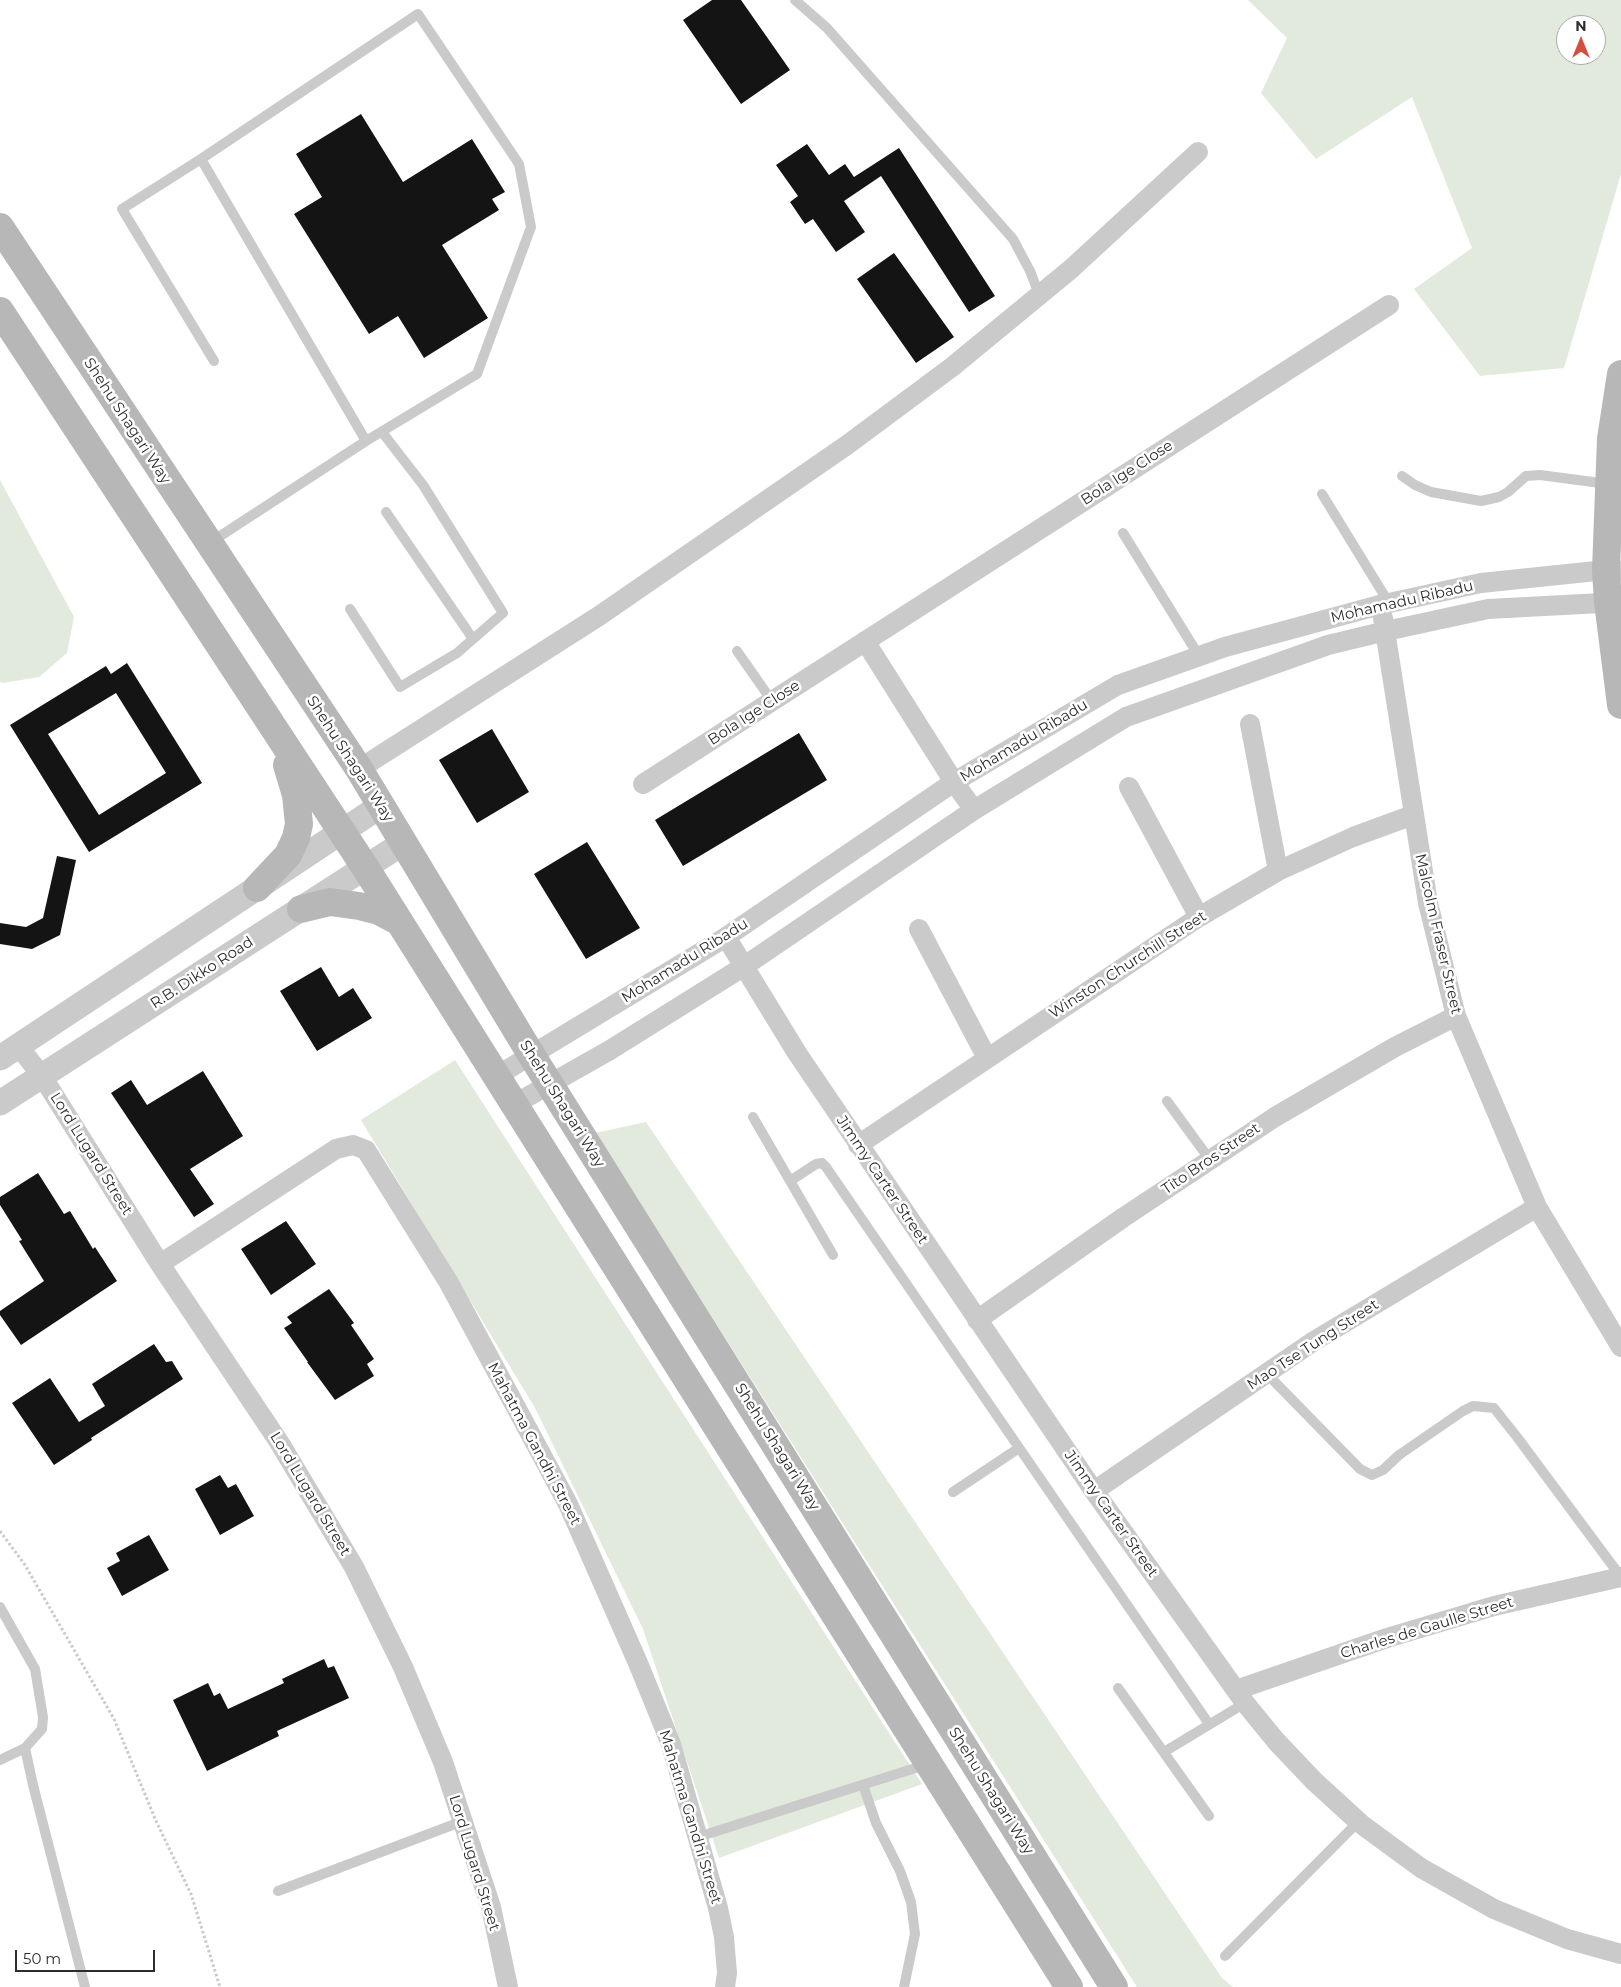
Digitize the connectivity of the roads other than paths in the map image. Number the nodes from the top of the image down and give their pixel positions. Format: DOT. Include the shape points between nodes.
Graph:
graph roads {
  1 [pos="795,0"];
  2 [pos="806,4"];
  3 [pos="1198,152"];
  4 [pos="201,159"];
  5 [pos="0,227"];
  6 [pos="1039,294"];
  7 [pos="1389,305"];
  8 [pos="3,322"];
  9 [pos="214,361"];
  10 [pos="1621,374"];
  11 [pos="382,432"];
  12 [pos="366,441"];
  13 [pos="1402,476"];
  14 [pos="1608,484"];
  15 [pos="1322,494"];
  16 [pos="386,512"];
  17 [pos="1123,534"];
  18 [pos="208,544"];
  19 [pos="1613,571"];
  20 [pos="1614,602"];
  21 [pos="1385,604"];
  22 [pos="350,609"];
  23 [pos="1386,630"];
  24 [pos="473,639"];
  25 [pos="865,641"];
  26 [pos="736,651"];
  27 [pos="1199,656"];
  28 [pos="772,701"];
  29 [pos="1621,705"];
  30 [pos="1250,724"];
  31 [pos="280,739"];
  32 [pos="359,769"];
  33 [pos="954,782"];
  34 [pos="642,784"];
  35 [pos="1128,787"];
  36 [pos="382,805"];
  37 [pos="974,810"];
  38 [pos="1413,815"];
  39 [pos="340,832"];
  40 [pos="403,843"];
  41 [pos="365,867"];
  42 [pos="1278,871"];
  43 [pos="257,888"];
  44 [pos="301,909"];
  45 [pos="1199,917"];
  46 [pos="398,921"];
  47 [pos="919,929"];
  48 [pos="726,937"];
  49 [pos="743,967"];
  50 [pos="1456,1016"];
  51 [pos="10,1052"];
  52 [pos="532,1056"];
  53 [pos="987,1058"];
  54 [pos="42,1076"];
  55 [pos="495,1077"];
  56 [pos="550,1085"];
  57 [pos="1167,1101"];
  58 [pos="0,1103"];
  59 [pos="513,1105"];
  60 [pos="754,1117"];
  61 [pos="858,1144"];
  62 [pos="1210,1160"];
  63 [pos="790,1181"];
  64 [pos="1537,1207"];
  65 [pos="833,1255"];
  66 [pos="160,1264"];
  67 [pos="977,1320"];
  68 [pos="1621,1347"];
  69 [pos="1266,1373"];
  70 [pos="1019,1448"];
  71 [pos="954,1492"];
  72 [pos="1094,1492"];
  73 [pos="1621,1577"];
  74 [pos="0,1608"];
  75 [pos="1118,1688"];
  76 [pos="1241,1697"];
  77 [pos="1209,1724"];
  78 [pos="25,1748"];
  79 [pos="1164,1752"];
  80 [pos="0,1760"];
  81 [pos="928,1764"];
  82 [pos="863,1785"];
  83 [pos="1209,1816"];
  84 [pos="463,1821"];
  85 [pos="1358,1822"];
  86 [pos="698,1837"];
  87 [pos="278,1891"];
  88 [pos="1621,1954"];
  89 [pos="1225,1956"];
  90 [pos="1108,1978"];
  91 [pos="84,1987"];
  92 [pos="508,1987"];
  93 [pos="725,1987"];
  94 [pos="904,1987"];
  95 [pos="1069,1987"];
  1 -- 2 [label="lane"];
  2 -- 6 [label="lane" via="1013,239"];
  3 -- 6 [label="street" via="1071,269"];
  4 -- 9 [label="lane" via="122,209"];
  4 -- 11 [label="lane" via="418,14 519,164 531,227 477,374"];
  4 -- 12 [label="lane"];
  5 -- 18 [label="main road, Shehu Shagari Way"];
  6 -- 32 [label="street" via="952,367 848,445 599,616"];
  7 -- 25 [label="street, Bola Ige Close"];
  8 -- 31 [label="main road"];
  10 -- 14 [label="main road"];
  11 -- 12 [label="lane"];
  11 -- 24 [label="lane" via="423,485 503,613"];
  12 -- 18 [label="lane"];
  13 -- 14 [label="lane" via="1431,492 1481,501 1508,492 1526,476"];
  14 -- 19 [label="main road"];
  15 -- 21 [label="lane"];
  16 -- 24 [label="lane"];
  17 -- 27 [label="lane"];
  18 -- 32 [label="main road, Shehu Shagari Way"];
  19 -- 20 [label="main road"];
  19 -- 21 [label="street, Mohamadu Ribadu" via="1481,583"];
  20 -- 23 [label="street, Mohamadu Ribadu" via="1488,609"];
  20 -- 29 [label="main road"];
  21 -- 23 [label="street, Malcolm Fraser Street"];
  21 -- 27 [label="street, Mohamadu Ribadu"];
  22 -- 24 [label="lane" via="400,687 457,653"];
  23 -- 37 [label="street, Mohamadu Ribadu" via="1328,645 1126,717"];
  23 -- 38 [label="street, Malcolm Fraser Street"];
  25 -- 28 [label="street, Bola Ige Close"];
  25 -- 33 [label="street"];
  26 -- 28 [label="lane"];
  27 -- 33 [label="street, Mohamadu Ribadu" via="1118,685"];
  28 -- 34 [label="street, Bola Ige Close"];
  30 -- 42 [label="street"];
  31 -- 39 [label="main road"];
  31 -- 43 [label="main road" via="296,795 299,824 288,855"];
  32 -- 36 [label="main road, Shehu Shagari Way"];
  33 -- 37 [label="street"];
  33 -- 48 [label="street, Mohamadu Ribadu"];
  35 -- 45 [label="street"];
  36 -- 39 [label="street"];
  36 -- 40 [label="main road, Shehu Shagari Way"];
  37 -- 49 [label="street, Mohamadu Ribadu"];
  38 -- 42 [label="street, Winston Churchill Street" via="1353,837"];
  38 -- 50 [label="street, Malcolm Fraser Street" via="1428,903"];
  39 -- 41 [label="main road"];
  39 -- 43 [label="street"];
  40 -- 41 [label="street, R.B. Dikko Road"];
  40 -- 52 [label="main road, Shehu Shagari Way"];
  41 -- 44 [label="street, R.B. Dikko Road"];
  41 -- 46 [label="main road"];
  42 -- 45 [label="street, Winston Churchill Street"];
  43 -- 51 [label="street"];
  44 -- 46 [label="main road" via="330,902 379,911"];
  44 -- 54 [label="street, R.B. Dikko Road"];
  45 -- 53 [label="street, Winston Churchill Street"];
  46 -- 55 [label="main road"];
  47 -- 53 [label="street"];
  48 -- 49 [label="street, Jimmy Carter Street"];
  48 -- 52 [label="street, Mohamadu Ribadu"];
  49 -- 56 [label="street, Mohamadu Ribadu"];
  49 -- 61 [label="street, Jimmy Carter Street"];
  50 -- 62 [label="street, Tito Bros Street" via="1301,1102"];
  50 -- 64 [label="street, Malcolm Fraser Street"];
  51 -- 54 [label="street, Lord Lugard Street"];
  52 -- 55 [label="street, Mohamadu Ribadu"];
  52 -- 56 [label="main road, Shehu Shagari Way"];
  53 -- 61 [label="street, Winston Churchill Street"];
  54 -- 58 [label="street, R.B. Dikko Road"];
  54 -- 66 [label="street, Lord Lugard Street"];
  55 -- 59 [label="main road"];
  56 -- 59 [label="street, Mohamadu Ribadu"];
  56 -- 90 [label="main road, Shehu Shagari Way"];
  57 -- 62 [label="lane"];
  59 -- 81 [label="main road"];
  60 -- 63 [label="lane"];
  61 -- 67 [label="street, Jimmy Carter Street"];
  62 -- 67 [label="street, Tito Bros Street"];
  63 -- 65 [label="lane"];
  63 -- 70 [label="lane" via="816,1164 826,1167"];
  64 -- 68 [label="street, Malcolm Fraser Street"];
  64 -- 69 [label="street, Mao Tse Tung Street"];
  66 -- 84 [label="street, Lord Lugard Street" via="279,1442 354,1567 403,1667"];
  66 -- 86 [label="street, Mahatma Gandhi Street" via="336,1148 353,1145 366,1150 449,1283 568,1504 671,1744"];
  67 -- 72 [label="street, Jimmy Carter Street"];
  69 -- 72 [label="street, Mao Tse Tung Street"];
  69 -- 73 [label="lane" via="1360,1469 1372,1475 1463,1411 1473,1406 1494,1408"];
  70 -- 71 [label="lane"];
  70 -- 77 [label="lane"];
  72 -- 76 [label="street, Jimmy Carter Street"];
  73 -- 76 [label="street, Charles de Gaulle Street" via="1494,1606 1396,1635"];
  74 -- 78 [label="lane" via="36,1669 42,1729"];
  75 -- 79 [label="lane"];
  76 -- 77 [label="lane"];
  76 -- 85 [label="street, Jimmy Carter Street" via="1276,1741"];
  77 -- 79 [label="lane"];
  78 -- 80 [label="lane"];
  78 -- 91 [label="lane"];
  79 -- 83 [label="lane"];
  81 -- 82 [label="lane"];
  81 -- 95 [label="main road"];
  82 -- 86 [label="lane"];
  82 -- 94 [label="lane" via="911,1902 915,1934"];
  84 -- 87 [label="lane"];
  84 -- 92 [label="street, Lord Lugard Street" via="491,1907"];
  85 -- 88 [label="street, Jimmy Carter Street" via="1421,1868 1494,1909 1567,1939"];
  85 -- 89 [label="lane"];
  86 -- 93 [label="street, Mahatma Gandhi Street" via="724,1937"];
}
